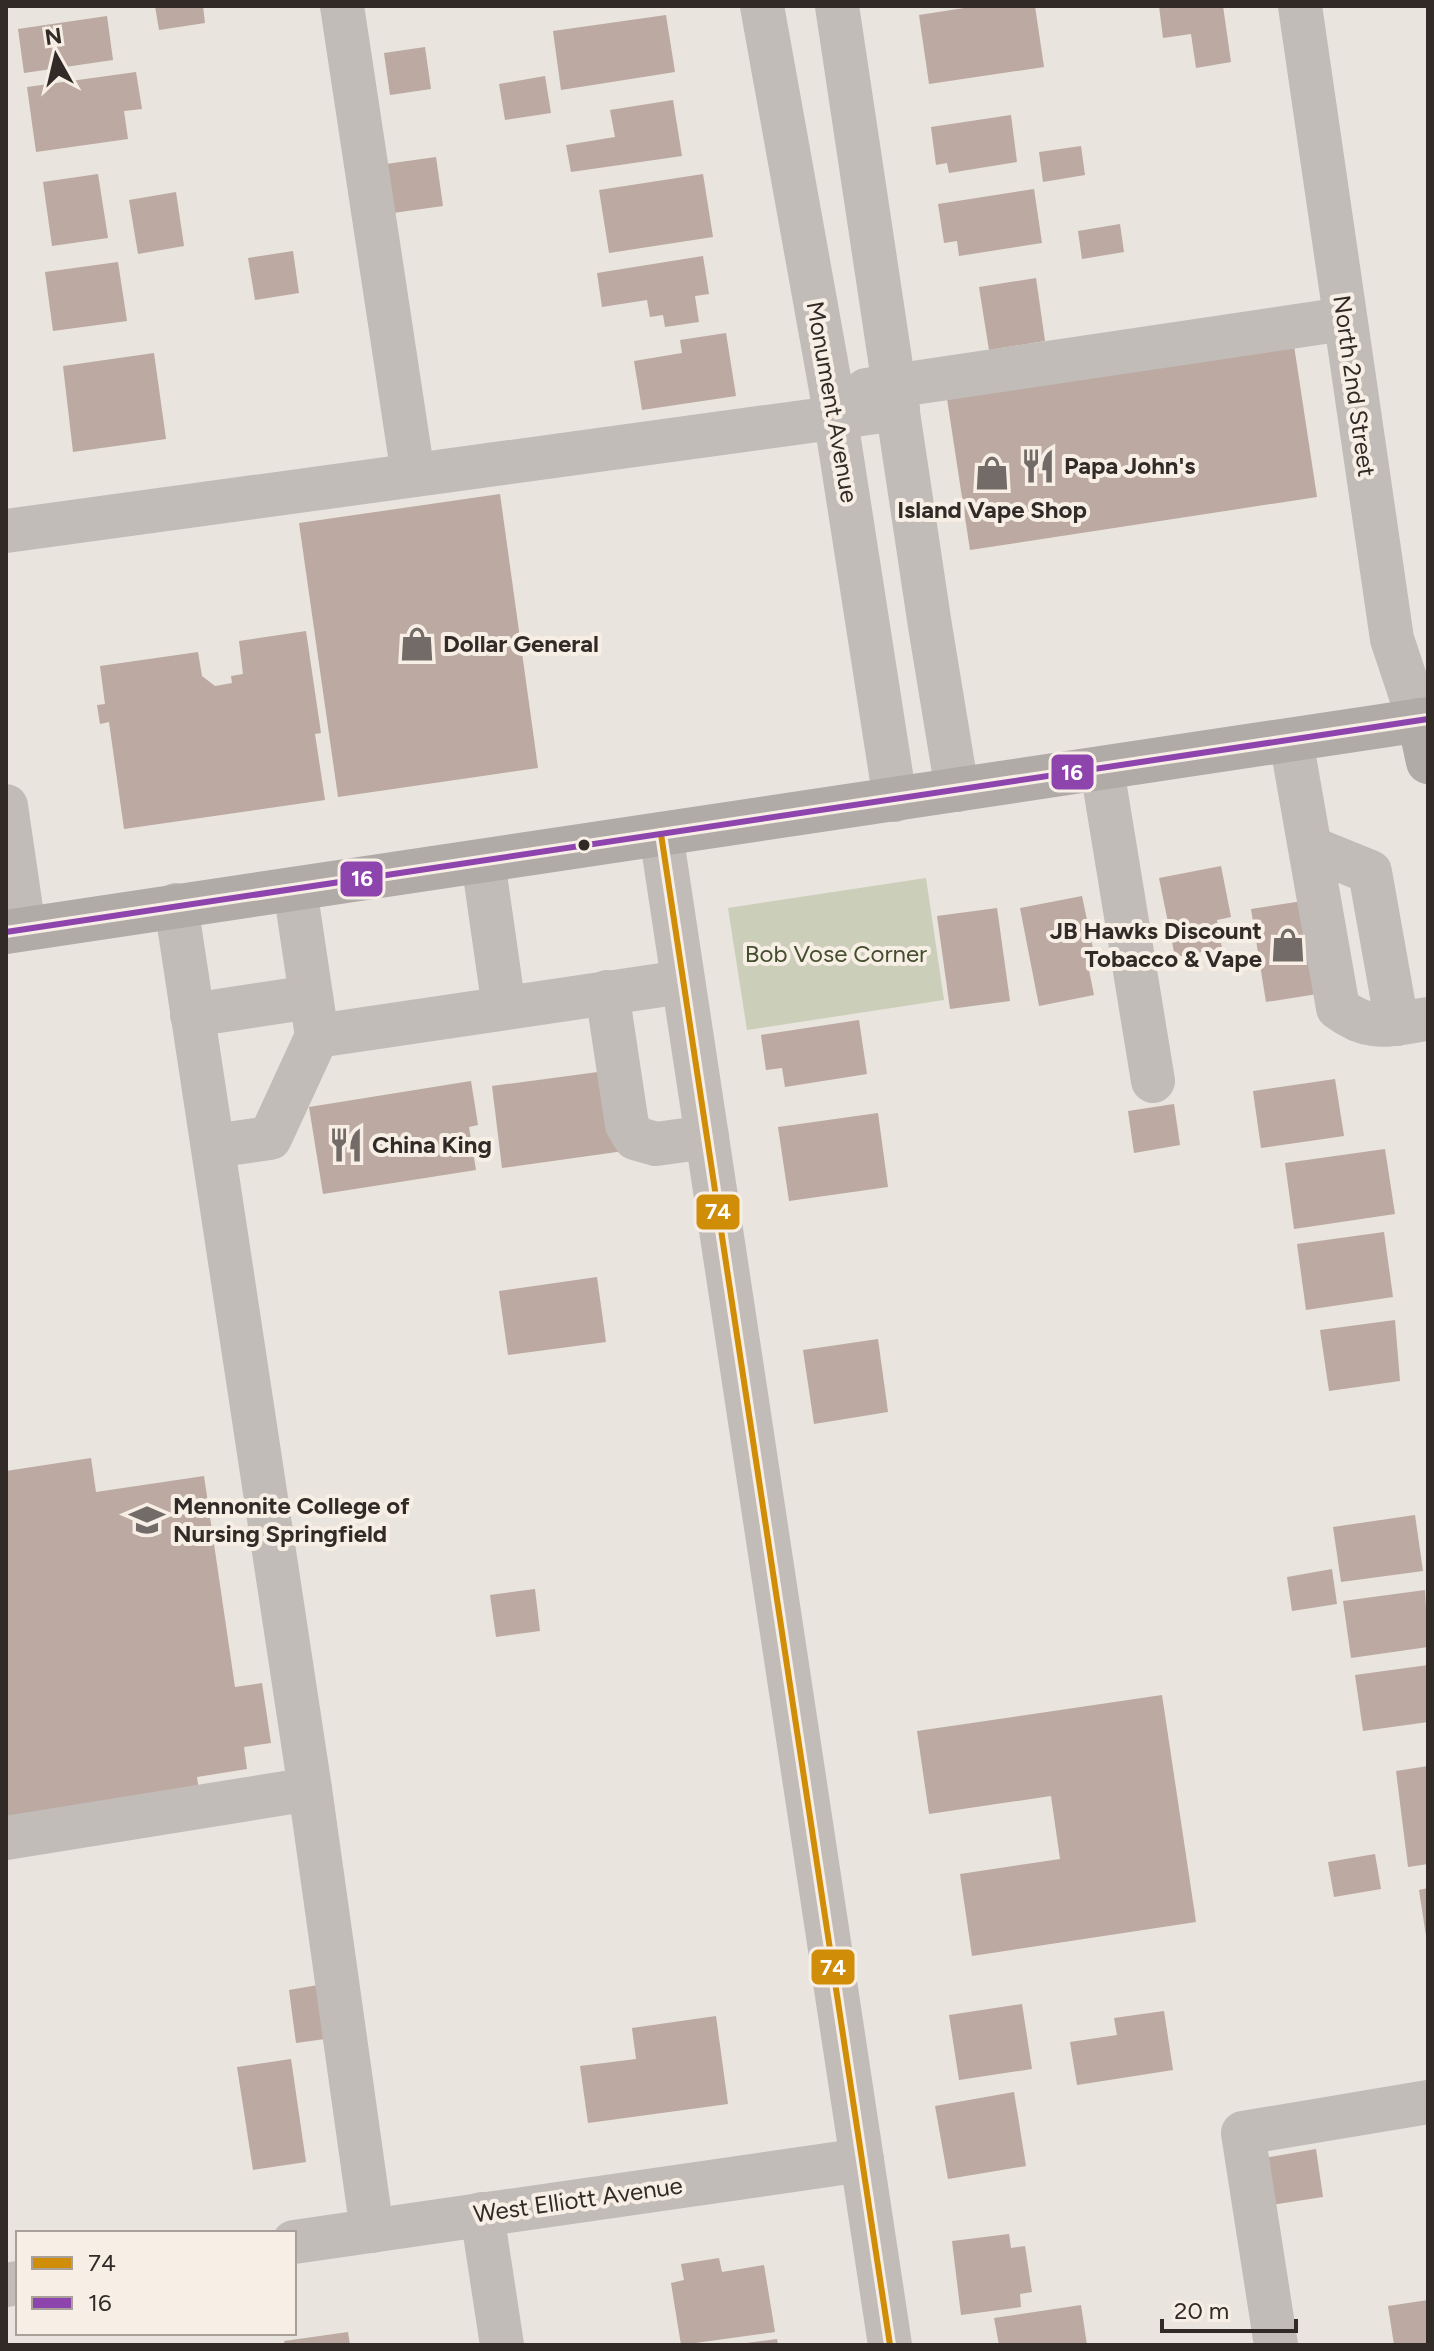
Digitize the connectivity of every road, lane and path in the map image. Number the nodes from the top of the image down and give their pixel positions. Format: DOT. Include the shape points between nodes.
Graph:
graph roads {
  1 [pos="342,6"];
  2 [pos="762,6"];
  3 [pos="837,6"];
  4 [pos="1300,6"];
  5 [pos="1344,319"];
  6 [pos="896,398"];
  7 [pos="834,406"];
  8 [pos="413,475"];
  9 [pos="6,531"];
  10 [pos="1425,734"];
  11 [pos="1291,740"];
  12 [pos="1102,769"];
  13 [pos="957,790"];
  14 [pos="895,800"];
  15 [pos="6,806"];
  16 [pos="661,834"];
  17 [pos="483,861"];
  18 [pos="295,889"];
  19 [pos="176,905"];
  20 [pos="15,930"];
  21 [pos="682,982"];
  22 [pos="607,992"];
  23 [pos="504,1008"];
  24 [pos="192,1015"];
  25 [pos="314,1016"];
  26 [pos="1413,1021"];
  27 [pos="1153,1081"];
  28 [pos="707,1137"];
  29 [pos="213,1146"];
  30 [pos="310,1789"];
  31 [pos="6,1838"];
  32 [pos="1428,2102"];
  33 [pos="862,2160"];
  34 [pos="482,2214"];
  35 [pos="372,2231"];
  36 [pos="296,2242"];
  37 [pos="502,2345"];
  38 [pos="890,2345"];
  39 [pos="1276,2345"];
  1 -- 8 [label="street"];
  2 -- 7 [label="street, Monument Avenue"];
  3 -- 6 [label="street"];
  4 -- 5 [label="street, North 2nd Street"];
  5 -- 6 [label="street"];
  5 -- 10 [label="street, North 2nd Street" via="1392,639"];
  6 -- 7 [label="street"];
  6 -- 13 [label="street"];
  7 -- 8 [label="street"];
  7 -- 14 [label="street, Monument Avenue"];
  8 -- 9 [label="street"];
  10 -- 11 [label="main road"];
  11 -- 12 [label="main road"];
  11 -- 26 [label="street" via="1338,1008 1356,1021 1379,1026"];
  12 -- 13 [label="main road"];
  12 -- 27 [label="street"];
  13 -- 14 [label="main road"];
  14 -- 16 [label="main road"];
  15 -- 20 [label="street"];
  16 -- 17 [label="main road"];
  16 -- 21 [label="street"];
  17 -- 18 [label="main road"];
  17 -- 23 [label="street"];
  18 -- 19 [label="main road"];
  18 -- 25 [label="street"];
  19 -- 20 [label="main road"];
  19 -- 24 [label="street"];
  21 -- 22 [label="street"];
  21 -- 28 [label="street"];
  22 -- 23 [label="street"];
  22 -- 28 [label="street" via="627,1125 635,1138 656,1144"];
  23 -- 25 [label="street"];
  24 -- 25 [label="street"];
  24 -- 29 [label="street"];
  25 -- 29 [label="street" via="270,1138"];
  28 -- 33 [label="street"];
  29 -- 30 [label="street"];
  30 -- 31 [label="street"];
  30 -- 35 [label="street"];
  32 -- 39 [label="street" via="1243,2133"];
  33 -- 34 [label="street, West Elliott Avenue"];
  33 -- 38 [label="street"];
  34 -- 35 [label="street, West Elliott Avenue"];
  34 -- 37 [label="street"];
  35 -- 36 [label="street, West Elliott Avenue"];
}
